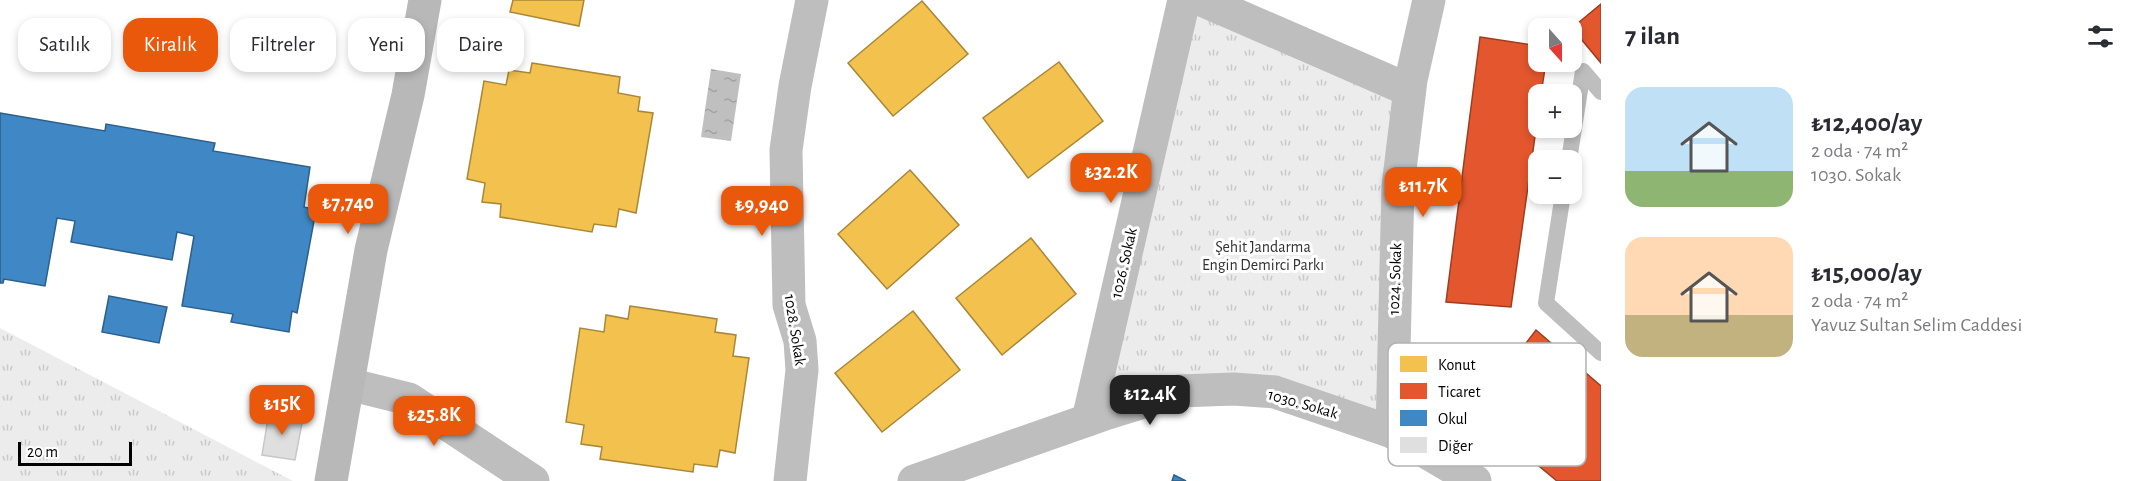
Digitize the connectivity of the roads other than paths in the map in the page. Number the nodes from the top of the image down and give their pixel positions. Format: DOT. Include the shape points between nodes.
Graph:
graph roads {
  1 [pos="425,0"];
  2 [pos="812,0"];
  3 [pos="1184,0"];
  4 [pos="1202,0"];
  5 [pos="1429,0"];
  6 [pos="1409,90"];
  7 [pos="1601,92"];
  8 [pos="1571,150"];
  9 [pos="1561,204"];
  10 [pos="1394,343"];
  11 [pos="1601,354"];
  12 [pos="348,384"];
  13 [pos="1088,420"];
  14 [pos="1388,431"];
  15 [pos="1450,466"];
  16 [pos="331,481"];
  17 [pos="533,481"];
  18 [pos="790,481"];
  19 [pos="914,481"];
  20 [pos="1475,481"];
  1 -- 12 [label="main road" via="408,94 371,250"];
  2 -- 18 [label="street, 1028. Sokak" via="786,150 789,304 800,341 802,370"];
  3 -- 13 [label="street, 1026. Sokak"];
  4 -- 6 [label="street"];
  5 -- 6 [label="street, 1024. Sokak"];
  6 -- 10 [label="street, 1024. Sokak" via="1398,186"];
  7 -- 8 [label="lane" via="1583,71"];
  9 -- 11 [label="lane" via="1546,303"];
  12 -- 16 [label="main road"];
  12 -- 17 [label="street" via="410,399"];
  13 -- 14 [label="street, 1030. Sokak" via="1179,390 1234,389 1275,392"];
  13 -- 19 [label="street, 1030. Sokak"];
  15 -- 20 [label="street, 1030. Sokak"];
}
